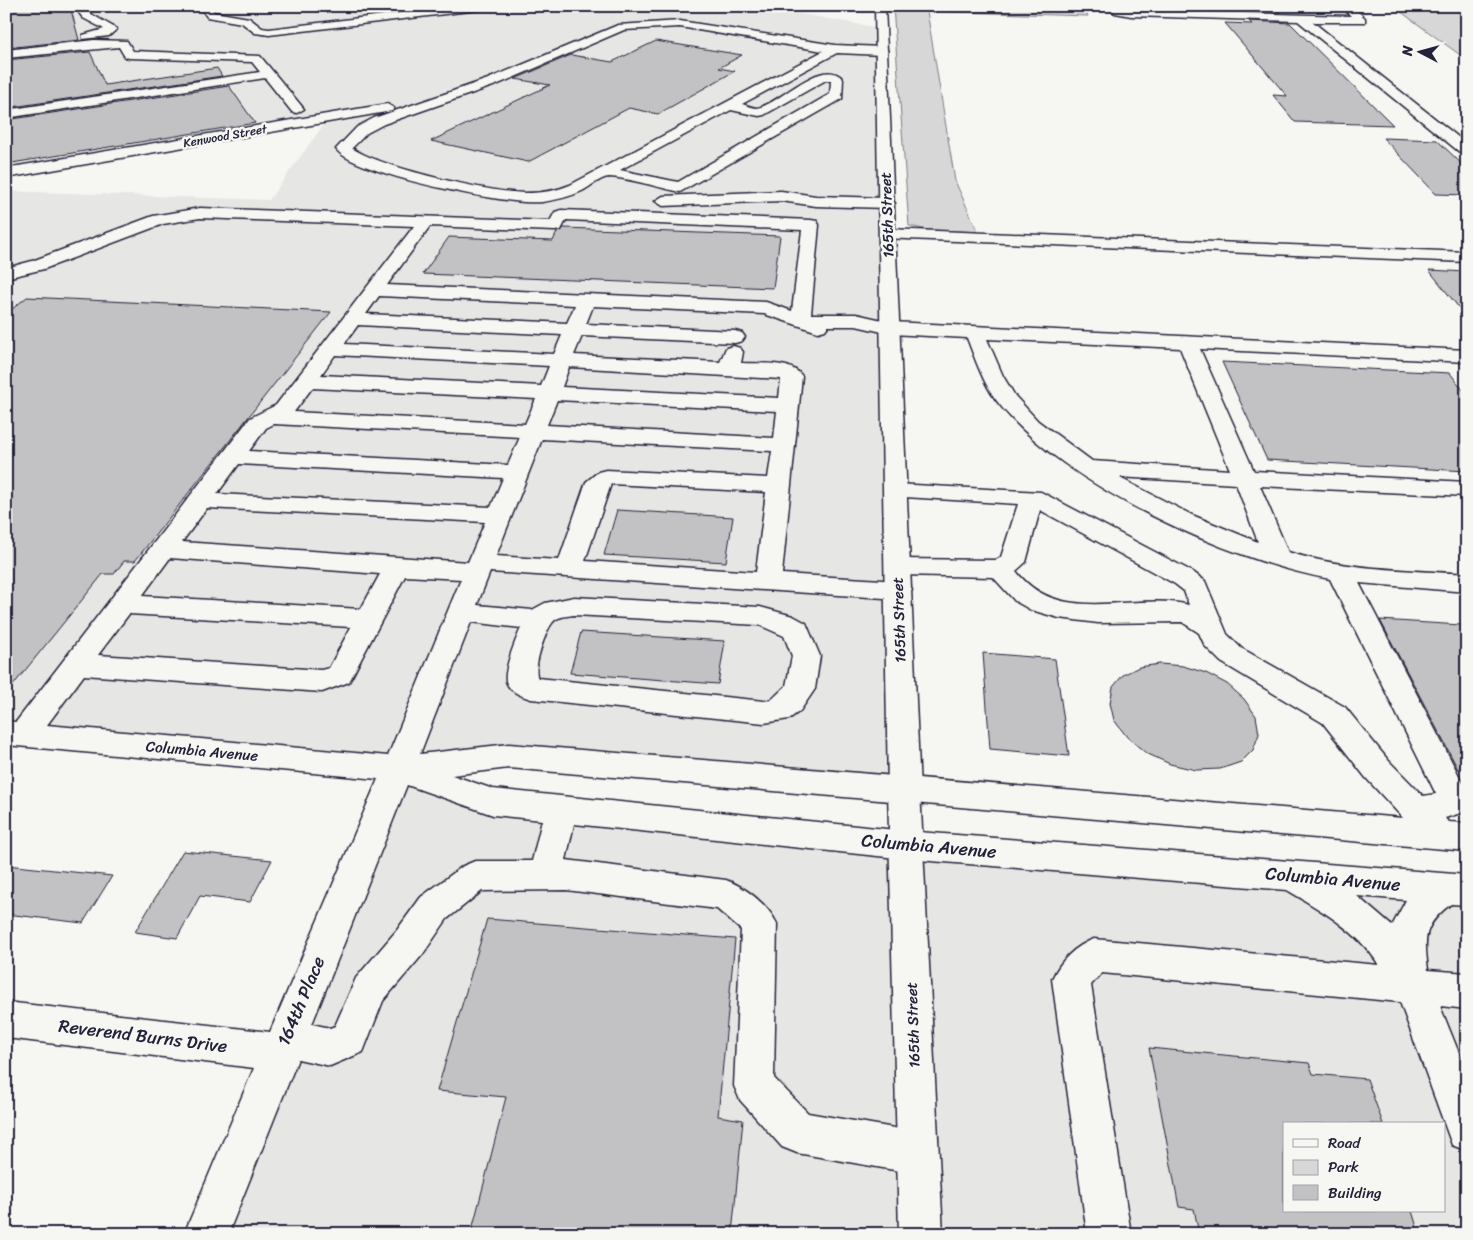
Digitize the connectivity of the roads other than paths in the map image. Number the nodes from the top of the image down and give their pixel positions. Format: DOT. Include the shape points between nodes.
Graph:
graph roads {
  1 [pos="80,6"];
  2 [pos="211,6"];
  3 [pos="487,6"];
  4 [pos="880,6"];
  5 [pos="1112,6"];
  6 [pos="1224,6"];
  7 [pos="1320,6"];
  8 [pos="470,7"];
  9 [pos="1348,8"];
  10 [pos="1231,16"];
  11 [pos="1302,18"];
  12 [pos="6,48"];
  13 [pos="835,50"];
  14 [pos="882,51"];
  15 [pos="6,54"];
  16 [pos="268,74"];
  17 [pos="445,98"];
  18 [pos="729,106"];
  19 [pos="297,110"];
  20 [pos="759,112"];
  21 [pos="6,114"];
  22 [pos="796,120"];
  23 [pos="1448,136"];
  24 [pos="1467,136"];
  25 [pos="1467,151"];
  26 [pos="605,172"];
  27 [pos="6,173"];
  28 [pos="562,194"];
  29 [pos="592,198"];
  30 [pos="646,201"];
  31 [pos="887,203"];
  32 [pos="426,221"];
  33 [pos="888,234"];
  34 [pos="1467,257"];
  35 [pos="6,273"];
  36 [pos="374,290"];
  37 [pos="586,300"];
  38 [pos="741,307"];
  39 [pos="352,319"];
  40 [pos="801,320"];
  41 [pos="891,328"];
  42 [pos="574,330"];
  43 [pos="975,332"];
  44 [pos="735,338"];
  45 [pos="1188,342"];
  46 [pos="330,349"];
  47 [pos="1467,356"];
  48 [pos="562,360"];
  49 [pos="729,369"];
  50 [pos="306,381"];
  51 [pos="548,394"];
  52 [pos="789,405"];
  53 [pos="270,417"];
  54 [pos="534,430"];
  55 [pos="784,445"];
  56 [pos="233,458"];
  57 [pos="1088,468"];
  58 [pos="517,472"];
  59 [pos="1245,478"];
  60 [pos="779,486"];
  61 [pos="1467,489"];
  62 [pos="896,491"];
  63 [pos="1032,497"];
  64 [pos="201,500"];
  65 [pos="499,515"];
  66 [pos="164,549"];
  67 [pos="1277,557"];
  68 [pos="397,567"];
  69 [pos="478,567"];
  70 [pos="570,569"];
  71 [pos="1001,570"];
  72 [pos="1340,572"];
  73 [pos="898,579"];
  74 [pos="764,581"];
  75 [pos="1467,583"];
  76 [pos="122,604"];
  77 [pos="460,612"];
  78 [pos="752,616"];
  79 [pos="369,619"];
  80 [pos="538,620"];
  81 [pos="1210,627"];
  82 [pos="76,664"];
  83 [pos="15,734"];
  84 [pos="398,769"];
  85 [pos="1458,789"];
  86 [pos="904,790"];
  87 [pos="561,809"];
  88 [pos="1416,811"];
  89 [pos="1453,836"];
  90 [pos="906,845"];
  91 [pos="545,876"];
  92 [pos="1292,876"];
  93 [pos="1456,889"];
  94 [pos="1412,986"];
  95 [pos="1467,991"];
  96 [pos="6,1020"];
  97 [pos="283,1044"];
  98 [pos="1467,1130"];
  99 [pos="917,1153"];
  100 [pos="206,1234"];
  101 [pos="921,1234"];
  102 [pos="1108,1234"];
  1 -- 12 [label="street" via="87,16 111,30 98,36"];
  2 -- 8 [label="street" via="207,10 211,14 245,20 259,31 269,32"];
  3 -- 8 [label="street"];
  4 -- 14 [label="street, 165th Street"];
  5 -- 10 [label="street" via="1130,13"];
  6 -- 10 [label="street"];
  7 -- 9 [label="street" via="1322,9"];
  9 -- 11 [label="street" via="1361,20"];
  10 -- 11 [label="street"];
  11 -- 23 [label="street"];
  13 -- 14 [label="street"];
  13 -- 17 [label="street" via="692,25 629,26 617,28 492,82"];
  13 -- 18 [label="street"];
  14 -- 31 [label="street, 165th Street"];
  15 -- 16 [label="street" via="123,43 128,54 256,60"];
  16 -- 19 [label="street"];
  16 -- 21 [label="street"];
  17 -- 27 [label="street, Kenwood Street"];
  17 -- 28 [label="street" via="369,126 345,146 344,152 380,167 496,195 535,198"];
  18 -- 20 [label="street"];
  18 -- 26 [label="street"];
  20 -- 22 [label="street"];
  20 -- 22 [label="street" via="824,76 838,79 837,96"];
  22 -- 26 [label="street" via="680,187"];
  23 -- 24 [label="street"];
  23 -- 25 [label="street"];
  26 -- 28 [label="street"];
  28 -- 29 [label="street"];
  30 -- 31 [label="street" via="696,202 781,196 816,201"];
  31 -- 33 [label="street, 165th Street"];
  32 -- 35 [label="street" via="190,213 159,220"];
  32 -- 36 [label="street"];
  32 -- 40 [label="street" via="555,226 561,215 811,225"];
  33 -- 34 [label="street"];
  33 -- 41 [label="street, 165th Street"];
  36 -- 37 [label="street"];
  36 -- 39 [label="street"];
  37 -- 38 [label="street"];
  37 -- 42 [label="street, 164th Place"];
  38 -- 40 [label="street" via="766,308"];
  38 -- 44 [label="street"];
  39 -- 42 [label="street"];
  39 -- 46 [label="street"];
  40 -- 41 [label="street" via="836,331"];
  41 -- 43 [label="street"];
  41 -- 62 [label="street, 165th Street"];
  42 -- 44 [label="street"];
  42 -- 48 [label="street, 164th Place"];
  43 -- 45 [label="street"];
  43 -- 57 [label="street" via="994,378 1008,401 1045,437"];
  44 -- 49 [label="street"];
  45 -- 47 [label="street"];
  45 -- 59 [label="street"];
  46 -- 48 [label="street"];
  46 -- 50 [label="street"];
  48 -- 49 [label="street"];
  48 -- 51 [label="street, 164th Place"];
  49 -- 52 [label="street" via="784,372 792,376"];
  50 -- 51 [label="street"];
  50 -- 53 [label="street" via="284,410"];
  51 -- 52 [label="street"];
  51 -- 54 [label="street, 164th Place"];
  52 -- 55 [label="street"];
  53 -- 54 [label="street"];
  53 -- 56 [label="street" via="258,424"];
  54 -- 55 [label="street"];
  54 -- 58 [label="street, 164th Place"];
  55 -- 60 [label="street"];
  56 -- 58 [label="street"];
  56 -- 64 [label="street"];
  57 -- 59 [label="street"];
  57 -- 67 [label="street" via="1172,514"];
  58 -- 65 [label="street, 164th Place"];
  59 -- 61 [label="street"];
  59 -- 67 [label="street"];
  60 -- 70 [label="street" via="606,477 598,482"];
  60 -- 74 [label="street"];
  62 -- 63 [label="street"];
  62 -- 73 [label="street, 165th Street"];
  63 -- 71 [label="street" via="1013,562"];
  63 -- 81 [label="street" via="1184,578 1196,587"];
  64 -- 65 [label="street"];
  64 -- 66 [label="street"];
  65 -- 69 [label="street, 164th Place"];
  66 -- 68 [label="street"];
  66 -- 76 [label="street"];
  67 -- 72 [label="street"];
  68 -- 69 [label="street"];
  68 -- 79 [label="street"];
  69 -- 70 [label="street"];
  69 -- 77 [label="street, 164th Place"];
  70 -- 74 [label="street"];
  71 -- 73 [label="street"];
  71 -- 81 [label="street" via="1022,594 1045,606 1076,612 1176,611 1191,615"];
  72 -- 75 [label="street"];
  72 -- 85 [label="street"];
  73 -- 74 [label="street"];
  73 -- 86 [label="street, 165th Street"];
  74 -- 78 [label="street"];
  76 -- 79 [label="street"];
  76 -- 82 [label="street"];
  77 -- 80 [label="street"];
  77 -- 84 [label="street, 164th Place"];
  78 -- 80 [label="street" via="574,606 545,613"];
  78 -- 80 [label="street" via="783,623 796,630 806,656 800,689 790,704 778,711 531,688 521,681 521,668"];
  79 -- 82 [label="street" via="339,675 322,681"];
  81 -- 88 [label="street" via="1215,639 1231,655 1334,715"];
  82 -- 83 [label="street"];
  83 -- 84 [label="street, Columbia Avenue"];
  84 -- 86 [label="street, Columbia Avenue" via="509,756"];
  84 -- 87 [label="street, Columbia Avenue" via="493,802"];
  84 -- 97 [label="street, 164th Place"];
  85 -- 88 [label="street" via="1452,803"];
  86 -- 89 [label="street, Columbia Avenue"];
  86 -- 90 [label="street, 165th Street"];
  87 -- 90 [label="street, Columbia Avenue"];
  87 -- 91 [label="street"];
  88 -- 89 [label="street"];
  90 -- 92 [label="street, Columbia Avenue"];
  90 -- 99 [label="street, 165th Street"];
  91 -- 97 [label="street, Reverend Burns Drive" via="475,876 434,908 369,990 350,1039 330,1047"];
  91 -- 99 [label="street, Reverend Burns Drive" via="726,895 759,924 754,1086 797,1132"];
  92 -- 93 [label="street, Columbia Avenue"];
  92 -- 94 [label="street" via="1353,912 1374,931"];
  93 -- 94 [label="street" via="1425,902 1414,915 1407,950"];
  94 -- 95 [label="street"];
  94 -- 98 [label="street"];
  94 -- 102 [label="street" via="1094,956 1071,979"];
  96 -- 97 [label="street, Reverend Burns Drive"];
  97 -- 100 [label="street, 164th Place"];
  99 -- 101 [label="street, 165th Street"];
}
